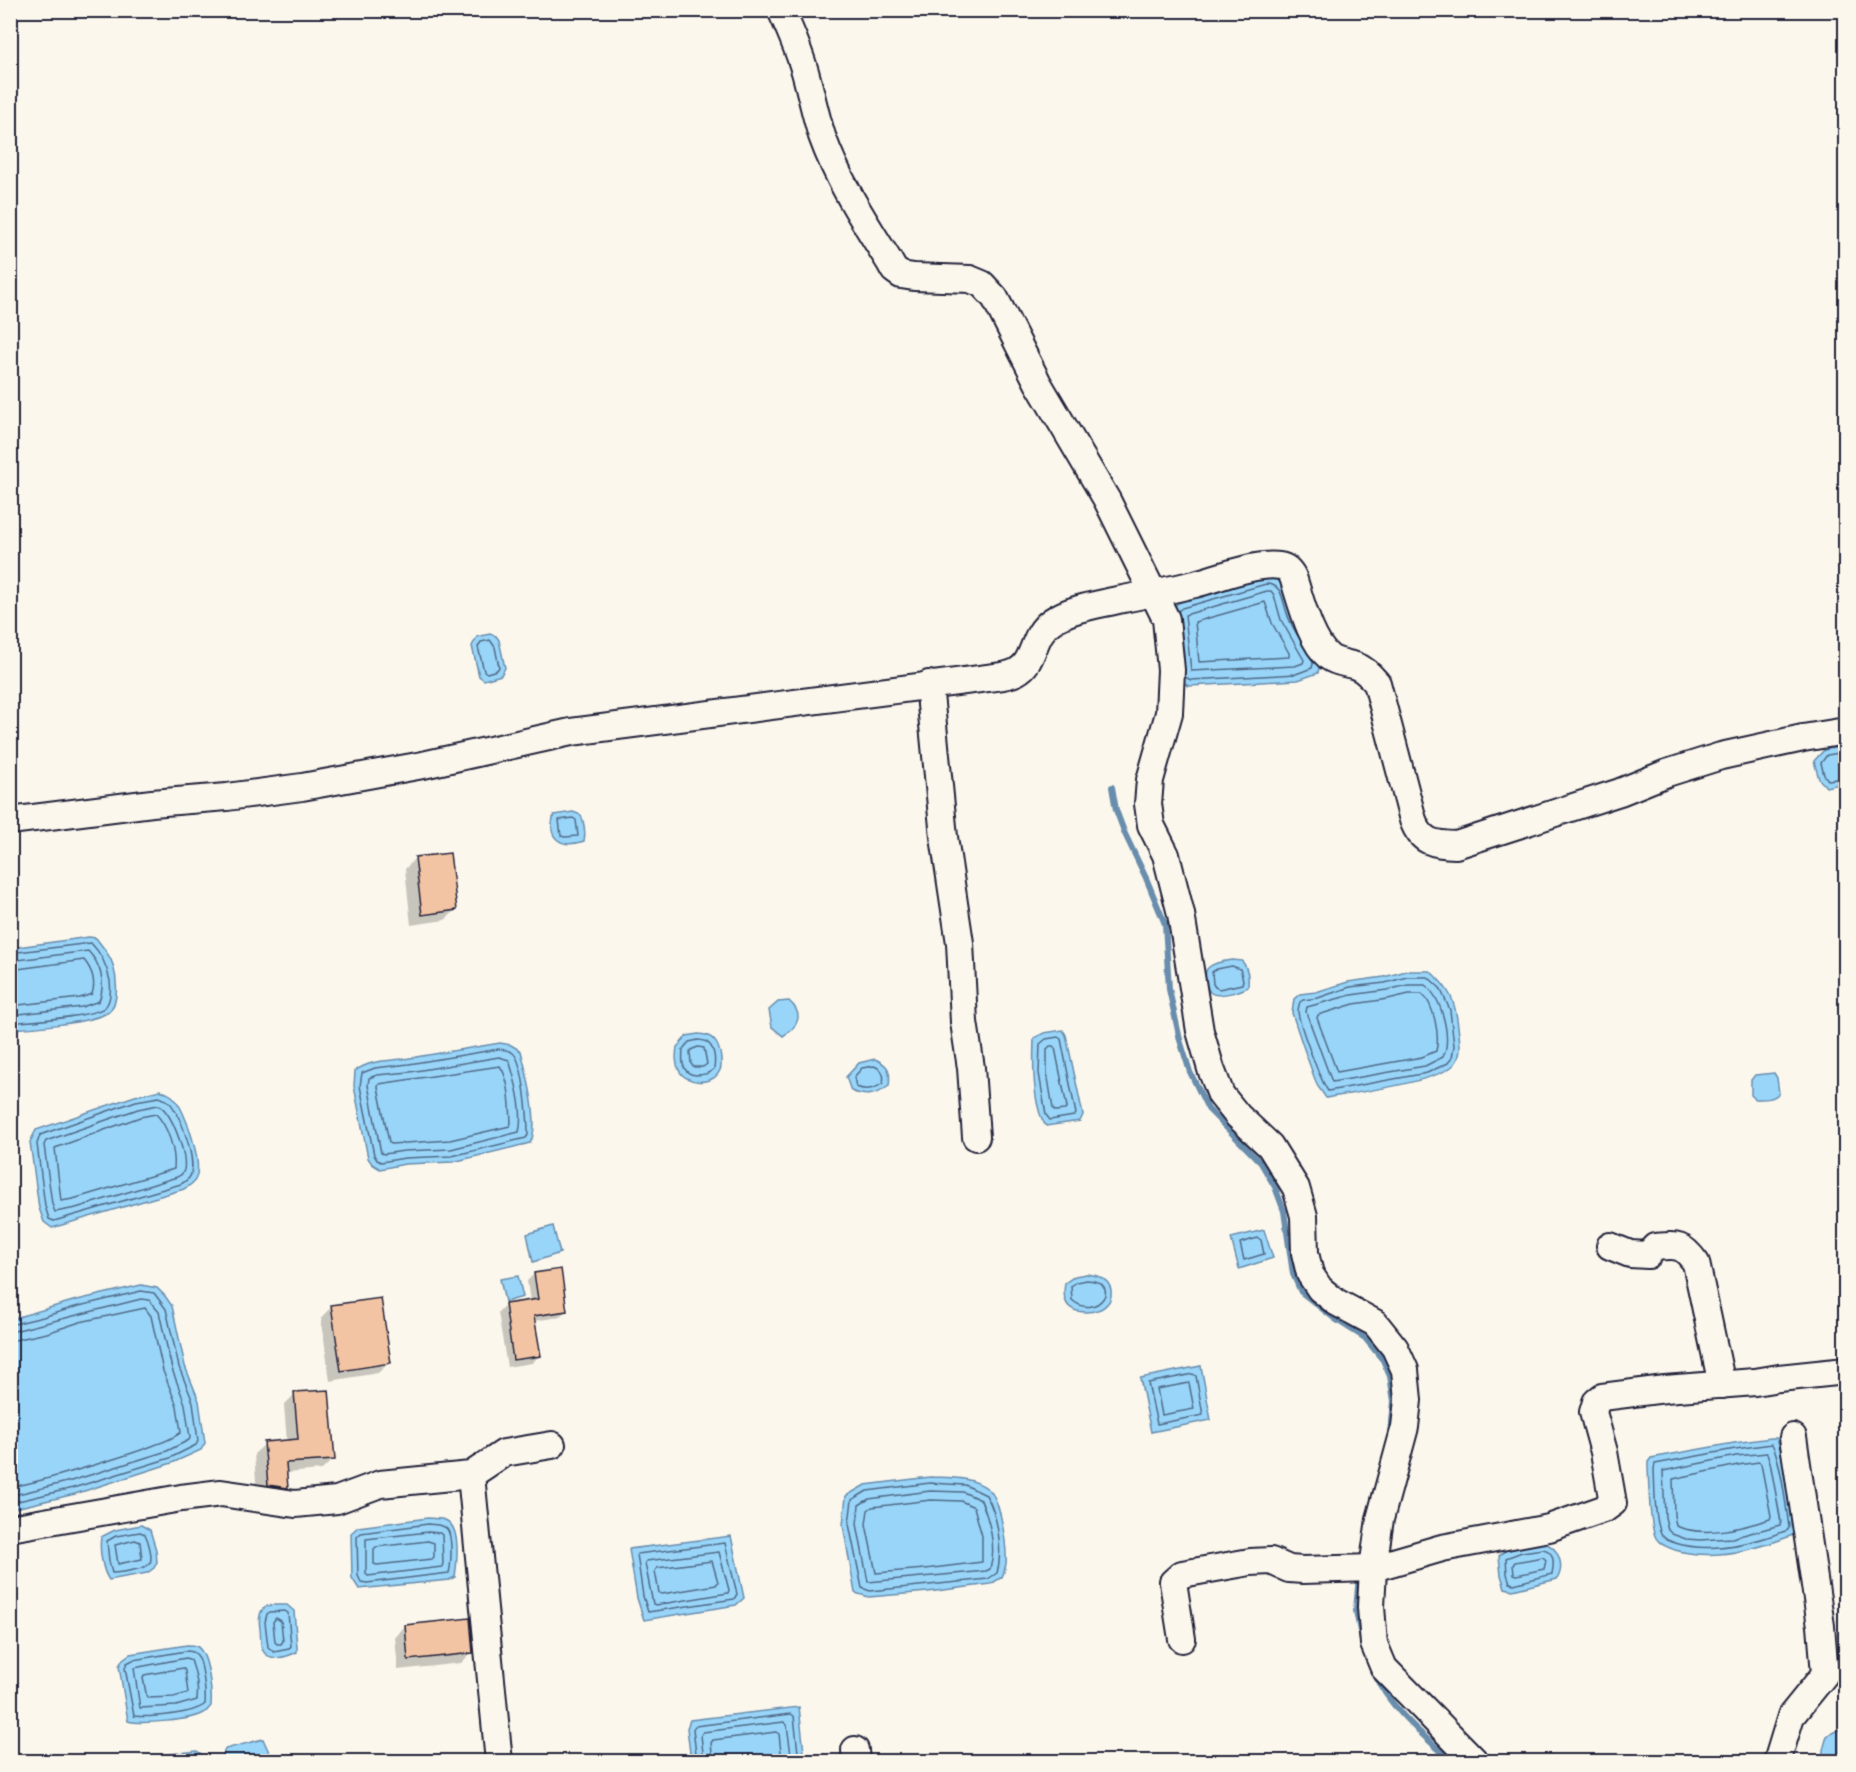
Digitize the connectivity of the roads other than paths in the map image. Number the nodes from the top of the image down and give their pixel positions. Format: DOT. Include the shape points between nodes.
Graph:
graph roads {
  1 [pos="781,10"];
  2 [pos="1154,593"];
  3 [pos="929,684"];
  4 [pos="1845,731"];
  5 [pos="10,821"];
  6 [pos="976,1137"];
  7 [pos="1610,1246"];
  8 [pos="1845,1371"];
  9 [pos="1722,1385"];
  10 [pos="1793,1437"];
  11 [pos="552,1445"];
  12 [pos="471,1474"];
  13 [pos="10,1528"];
  14 [pos="1373,1568"];
  15 [pos="1182,1640"];
  16 [pos="499,1761"];
  17 [pos="1476,1761"];
  18 [pos="1778,1761"];
  1 -- 2 [label="street" via="801,58 823,137 838,174 894,270 914,277 970,279 982,284 995,298"];
  2 -- 3 [label="street" via="1090,606 1054,620 1043,628 1026,664 1017,671"];
  2 -- 4 [label="street" via="1250,569 1281,566 1289,570 1321,648 1330,658 1357,666 1377,683 1416,828 1432,843 1456,845 1721,756"];
  2 -- 14 [label="street" via="1166,619 1171,670 1169,713 1150,780 1148,804 1151,825 1166,855 1181,914 1200,1031 1211,1069 1221,1095 1270,1146 1296,1188 1304,1216 1310,1274 1336,1302 1375,1323 1395,1348 1405,1370 1406,1427 1380,1519"];
  3 -- 5 [label="street" via="571,732 302,787"];
  3 -- 6 [label="street" via="944,837 960,943"];
  7 -- 9 [label="street" via="1648,1256 1655,1247 1678,1245 1687,1251 1696,1263"];
  8 -- 9 [label="street"];
  9 -- 14 [label="street" via="1615,1395 1596,1402 1593,1413 1613,1503 1606,1508 1549,1528 1442,1548"];
  10 -- 18 [label="street" via="1825,1674 1791,1716"];
  11 -- 12 [label="street" via="504,1452"];
  12 -- 13 [label="street" via="380,1484 337,1500 295,1504 221,1493"];
  12 -- 16 [label="street"];
  14 -- 15 [label="street" via="1303,1570 1271,1561 1182,1574 1173,1582"];
  14 -- 17 [label="street" via="1374,1644 1384,1668"];
}
